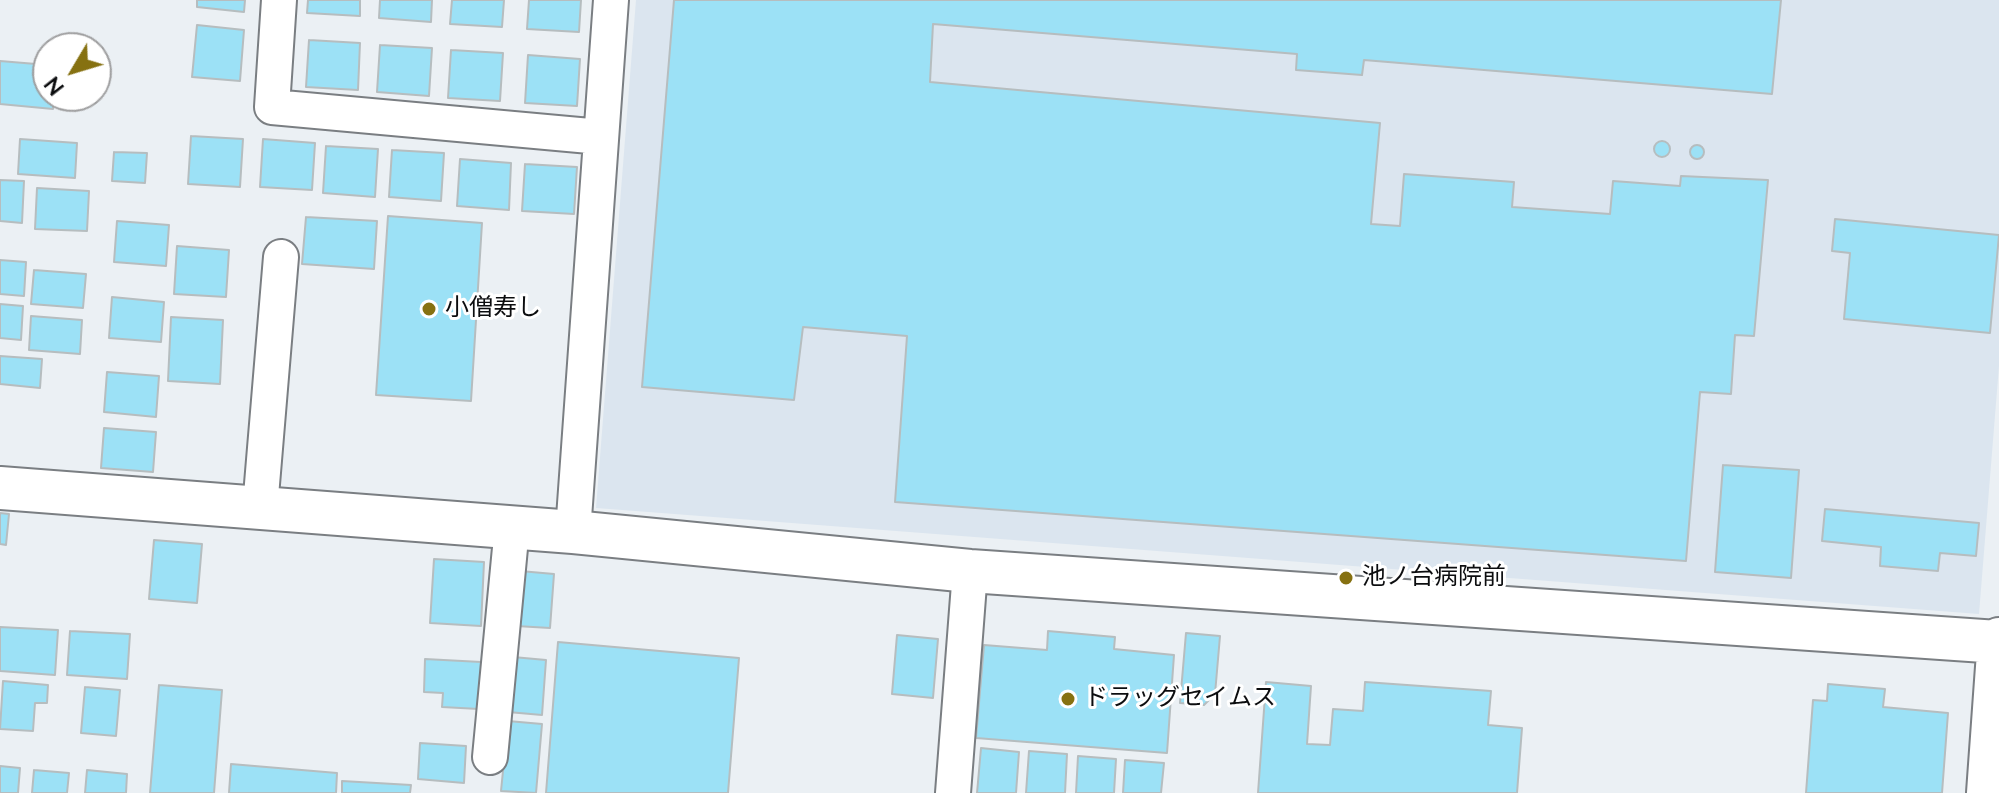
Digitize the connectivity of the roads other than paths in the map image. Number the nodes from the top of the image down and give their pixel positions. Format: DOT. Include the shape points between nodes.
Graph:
graph roads {
  1 [pos="279,0"];
  2 [pos="611,0"];
  3 [pos="601,137"];
  4 [pos="281,257"];
  5 [pos="0,488"];
  6 [pos="260,508"];
  7 [pos="512,527"];
  8 [pos="573,532"];
  9 [pos="970,571"];
  10 [pos="1999,641"];
  11 [pos="490,757"];
  12 [pos="953,793"];
  13 [pos="1988,793"];
  1 -- 3 [label="street" via="272,107"];
  2 -- 3 [label="street"];
  3 -- 8 [label="street"];
  4 -- 6 [label="street"];
  5 -- 6 [label="street"];
  6 -- 7 [label="street"];
  7 -- 8 [label="street"];
  7 -- 11 [label="street"];
  8 -- 9 [label="street"];
  9 -- 10 [label="street"];
  9 -- 12 [label="street"];
  10 -- 13 [label="street"];
}
